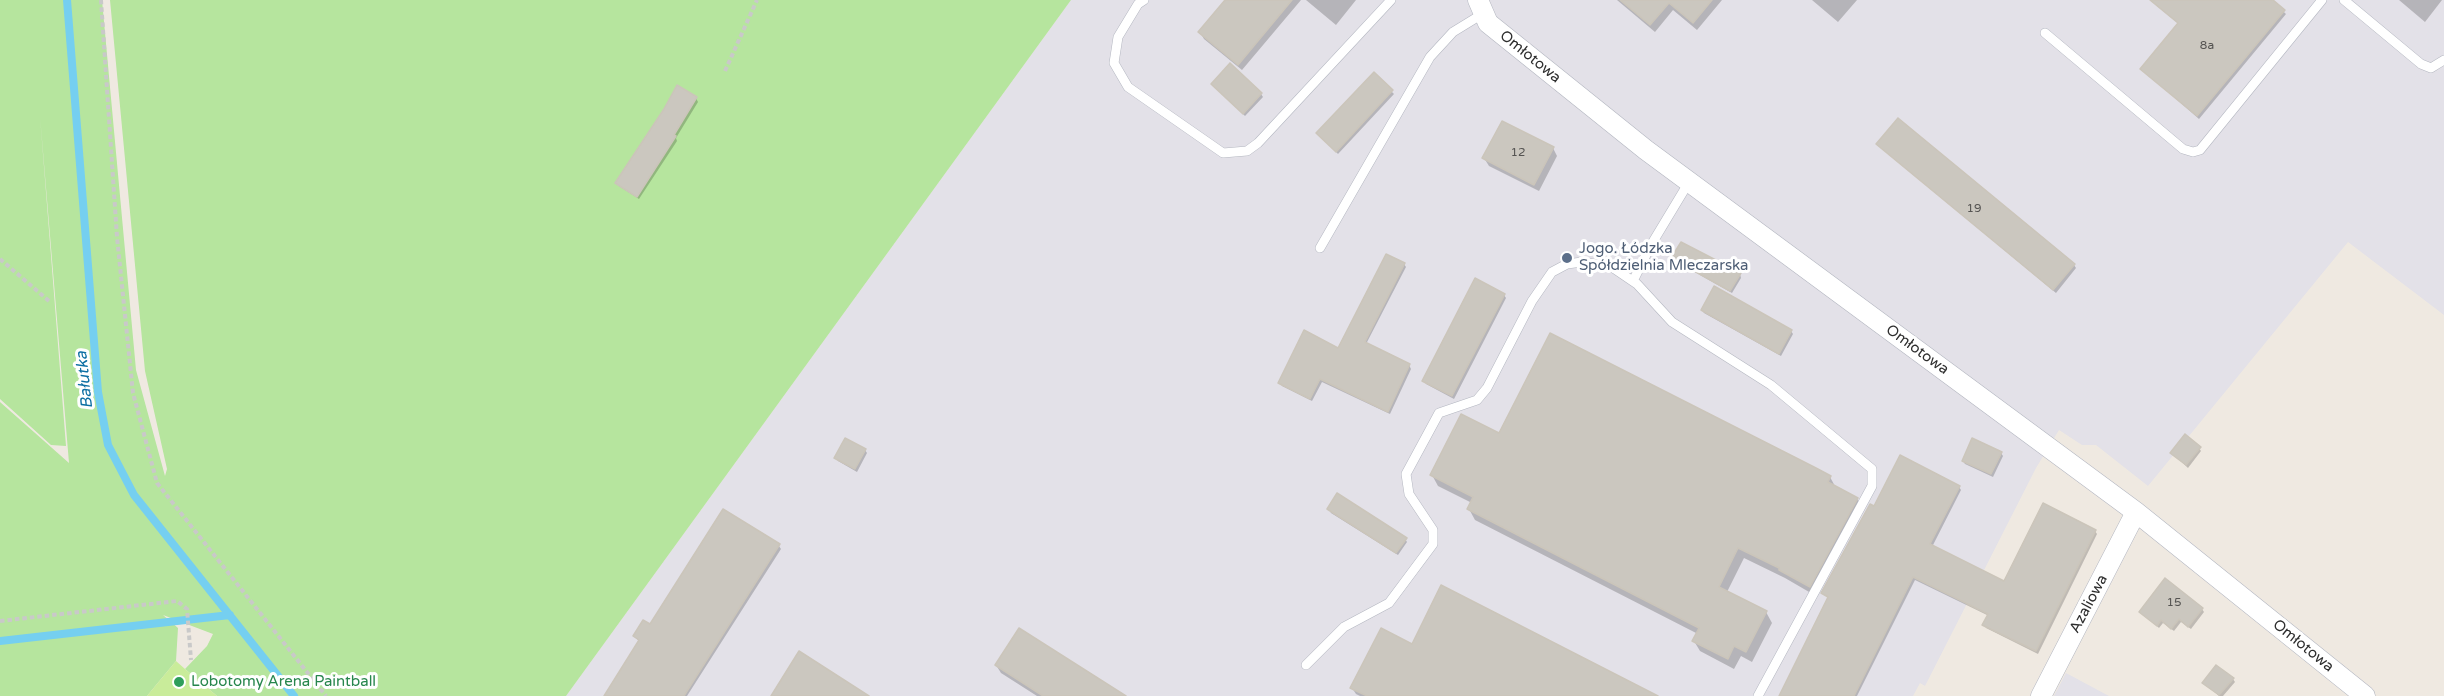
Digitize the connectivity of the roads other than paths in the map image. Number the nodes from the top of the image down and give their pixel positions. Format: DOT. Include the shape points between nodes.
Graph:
graph roads {
  1 [pos="1144,0"];
  2 [pos="1391,0"];
  3 [pos="2322,0"];
  4 [pos="2344,0"];
  5 [pos="1481,7"];
  6 [pos="2045,33"];
  7 [pos="2444,60"];
  8 [pos="1689,182"];
  9 [pos="1320,248"];
  10 [pos="1633,281"];
  11 [pos="2136,512"];
  12 [pos="1306,665"];
  13 [pos="1758,696"];
  14 [pos="2041,696"];
  15 [pos="2365,696"];
  1 -- 2 [label="lane" via="1118,38 1114,63 1128,87 1223,153 1248,151 1257,143"];
  3 -- 6 [label="lane" via="2200,150 2193,152 2182,149"];
  4 -- 7 [label="lane" via="2421,64 2431,68"];
  5 -- 8 [label="street, Omłotowa" via="1488,23"];
  5 -- 9 [label="lane" via="1430,57"];
  8 -- 10 [label="lane"];
  8 -- 11 [label="street, Omłotowa"];
  10 -- 12 [label="lane" via="1612,267 1582,262 1551,272 1487,388 1477,400 1439,413 1406,474 1409,494 1434,530 1433,544 1389,603 1344,627"];
  10 -- 13 [label="lane" via="1672,322 1772,384 1872,469 1872,486"];
  11 -- 14 [label="street, Azaliowa"];
  11 -- 15 [label="street, Omłotowa"];
}
